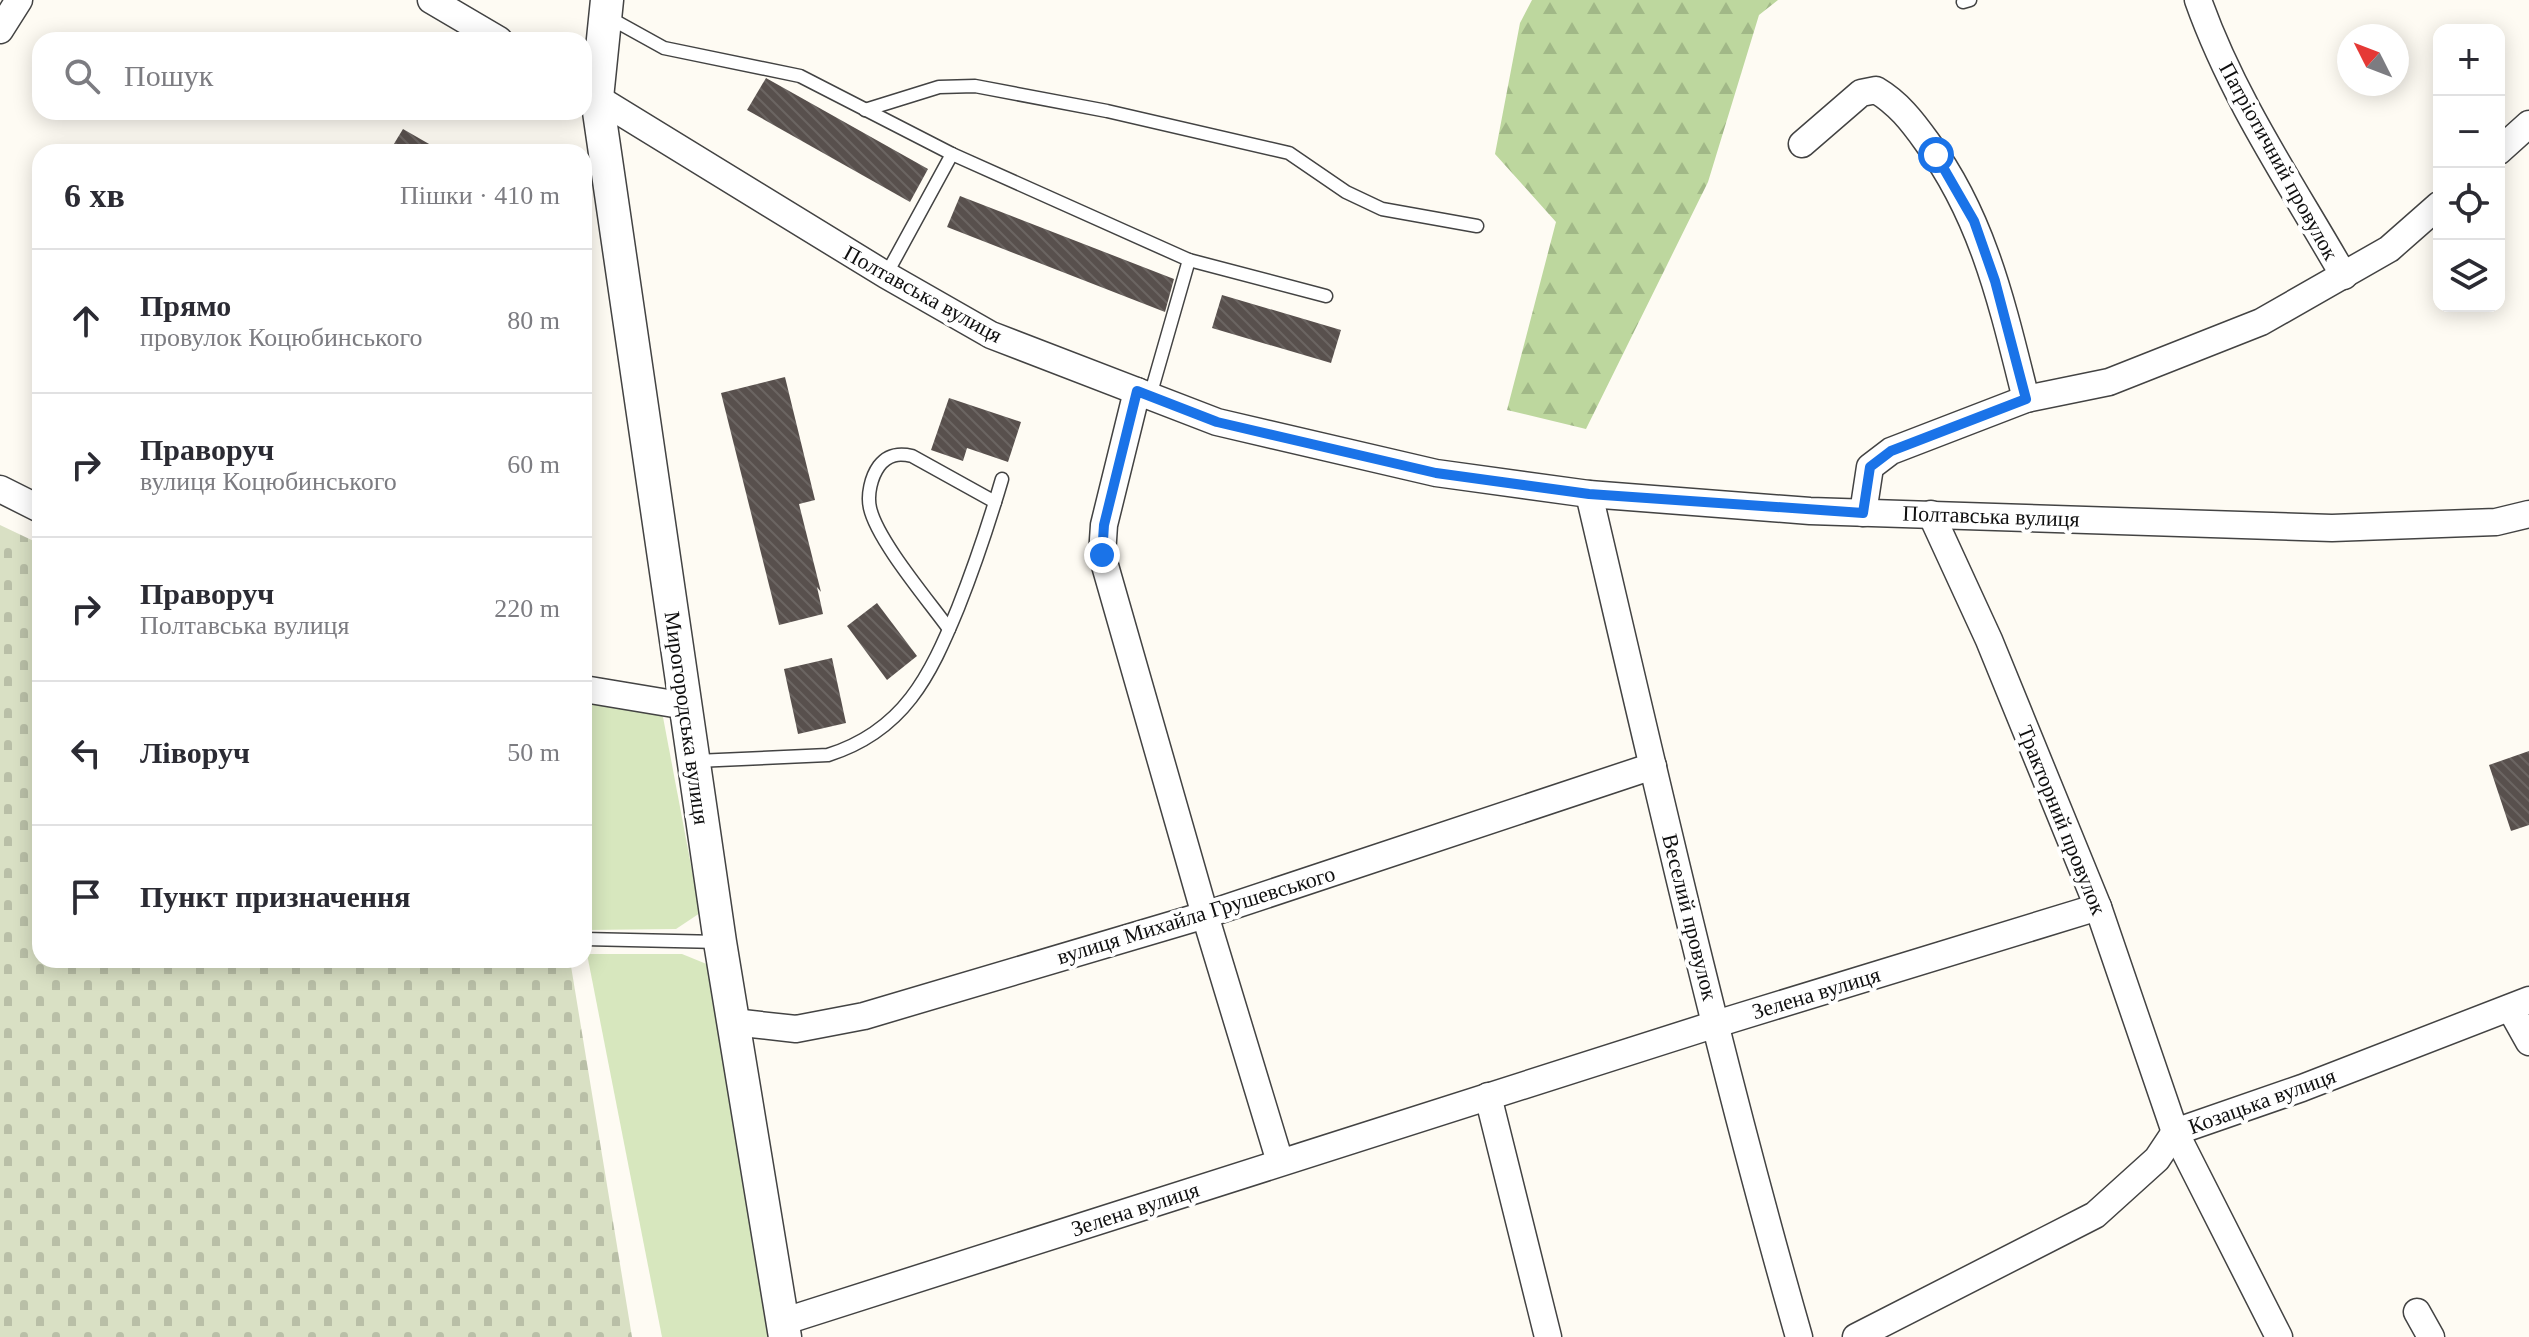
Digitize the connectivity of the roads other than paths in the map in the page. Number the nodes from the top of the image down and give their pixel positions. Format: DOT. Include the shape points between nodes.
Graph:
graph roads {
  1 [pos="19,0"];
  2 [pos="431,0"];
  3 [pos="2198,0"];
  4 [pos="606,8"];
  5 [pos="0,30"];
  6 [pos="485,32"];
  7 [pos="592,83"];
  8 [pos="592,95"];
  9 [pos="592,107"];
  10 [pos="865,110"];
  11 [pos="2529,124"];
  12 [pos="1802,144"];
  13 [pos="2505,146"];
  14 [pos="952,154"];
  15 [pos="2433,210"];
  16 [pos="1477,226"];
  17 [pos="1189,260"];
  18 [pos="886,275"];
  19 [pos="2344,276"];
  20 [pos="1326,296"];
  21 [pos="1143,393"];
  22 [pos="2026,399"];
  23 [pos="1002,479"];
  24 [pos="0,489"];
  25 [pos="1589,494"];
  26 [pos="995,502"];
  27 [pos="32,505"];
  28 [pos="1863,513"];
  29 [pos="1931,514"];
  30 [pos="2529,514"];
  31 [pos="949,629"];
  32 [pos="592,690"];
  33 [pos="686,706"];
  34 [pos="694,761"];
  35 [pos="1653,766"];
  36 [pos="2098,907"];
  37 [pos="1205,915"];
  38 [pos="592,939"];
  39 [pos="720,942"];
  40 [pos="2519,1004"];
  41 [pos="733,1022"];
  42 [pos="1716,1024"];
  43 [pos="2529,1042"];
  44 [pos="1488,1096"];
  45 [pos="2175,1132"];
  46 [pos="1280,1162"];
  47 [pos="2417,1312"];
  48 [pos="784,1330"];
  49 [pos="1548,1337"];
  50 [pos="1799,1337"];
  51 [pos="1856,1337"];
  52 [pos="2279,1337"];
  53 [pos="2431,1337"];
  1 -- 5 [label="street"];
  2 -- 6 [label="street"];
  3 -- 19 [label="street, Патріотичний провулок" via="2244,107"];
  4 -- 7 [label="street, Мирогородська вулиця"];
  4 -- 10 [label="lane" via="664,48 800,76"];
  8 -- 18 [label="street, Полтавська вулиця"];
  9 -- 33 [label="street, Мирогородська вулиця"];
  10 -- 14 [label="lane"];
  10 -- 16 [label="lane" via="939,87 975,86 1289,153 1346,192 1382,209"];
  11 -- 13 [label="street"];
  12 -- 22 [label="street" via="1861,93 1876,90 1906,114 1974,221"];
  14 -- 17 [label="lane"];
  14 -- 18 [label="lane"];
  15 -- 19 [label="street" via="2389,249"];
  17 -- 20 [label="lane"];
  17 -- 21 [label="lane"];
  18 -- 21 [label="street, Полтавська вулиця" via="991,335"];
  19 -- 22 [label="street" via="2261,322 2109,382"];
  21 -- 25 [label="street, Полтавська вулиця" via="1217,422 1436,473"];
  21 -- 37 [label="street" via="1104,525 1102,555"];
  22 -- 28 [label="street" via="1891,451 1870,467"];
  23 -- 26 [label="lane"];
  24 -- 27 [label="street"];
  25 -- 28 [label="street, Полтавська вулиця"];
  25 -- 35 [label="street, Веселий провулок"];
  26 -- 31 [label="lane"];
  26 -- 31 [label="lane" via="898,453 877,468 870,487 869,507 879,531"];
  28 -- 29 [label="street, Полтавська вулиця"];
  29 -- 30 [label="street, Полтавська вулиця" via="2332,528 2496,522"];
  29 -- 36 [label="street, Тракторний провулок" via="1989,640"];
  31 -- 34 [label="lane" via="934,665 901,710 844,750"];
  32 -- 33 [label="street"];
  33 -- 34 [label="street, Мирогородська вулиця"];
  34 -- 39 [label="street, Мирогородська вулиця"];
  35 -- 37 [label="street, вулиця Михайла Грушевського"];
  35 -- 42 [label="street, Веселий провулок"];
  36 -- 42 [label="street, Зелена вулиця"];
  36 -- 45 [label="street, Тракторний провулок"];
  37 -- 41 [label="street, вулиця Михайла Грушевського" via="864,1016 796,1029"];
  37 -- 46 [label="street"];
  38 -- 39 [label="lane"];
  39 -- 41 [label="street, Мирогородська вулиця"];
  40 -- 43 [label="street"];
  40 -- 45 [label="street, Козацька вулиця"];
  41 -- 48 [label="street, Мирогородська вулиця"];
  42 -- 44 [label="street, Зелена вулиця"];
  42 -- 50 [label="street, Веселий провулок"];
  44 -- 46 [label="street, Зелена вулиця"];
  44 -- 49 [label="street"];
  45 -- 51 [label="street, Козацька вулиця" via="2157,1159 2095,1215"];
  45 -- 52 [label="street, Тракторний провулок"];
  46 -- 48 [label="street, Зелена вулиця"];
  47 -- 53 [label="street"];
}
